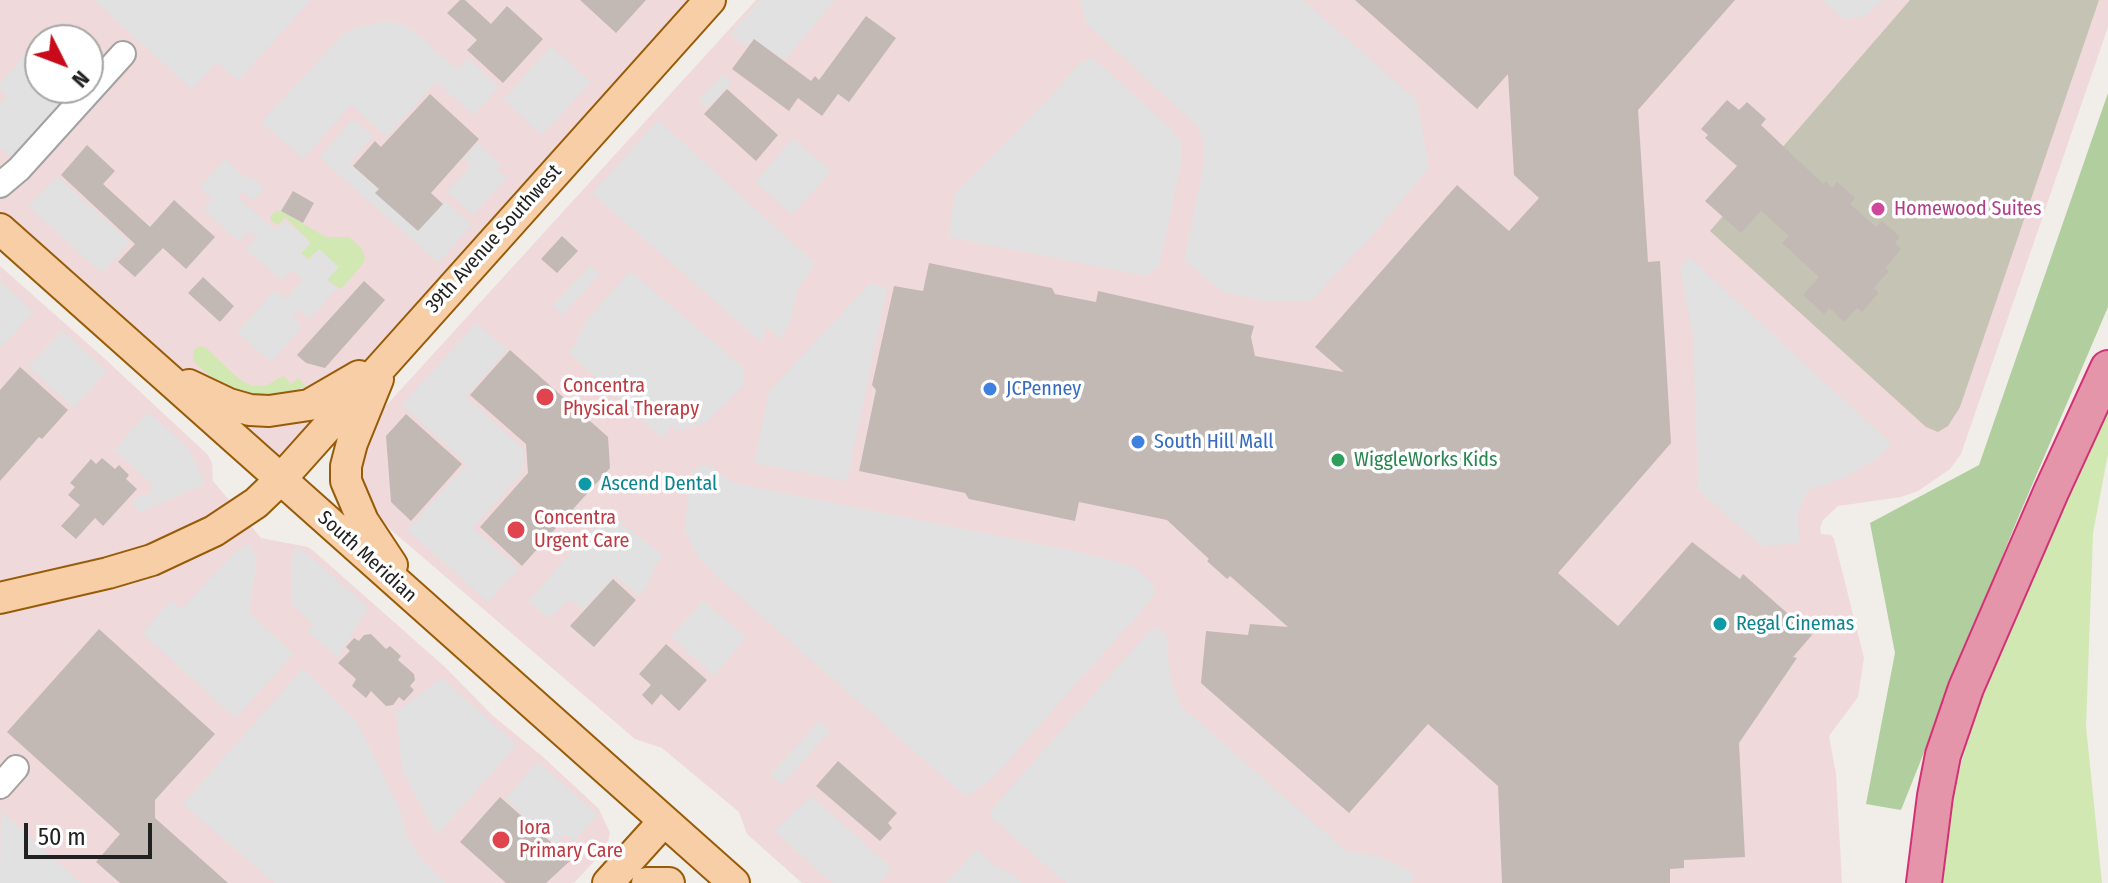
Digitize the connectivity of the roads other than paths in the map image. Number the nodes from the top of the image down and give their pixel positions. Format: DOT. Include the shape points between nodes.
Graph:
graph roads {
  1 [pos="710,0"];
  2 [pos="123,54"];
  3 [pos="0,185"];
  4 [pos="0,229"];
  5 [pos="385,361"];
  6 [pos="150,364"];
  7 [pos="2108,368"];
  8 [pos="280,480"];
  9 [pos="0,598"];
  10 [pos="415,600"];
  11 [pos="664,821"];
  12 [pos="608,883"];
  13 [pos="647,883"];
  14 [pos="669,883"];
  15 [pos="734,883"];
  16 [pos="1924,883"];
  1 -- 5 [label="main road, 39th Avenue Southwest"];
  2 -- 3 [label="street"];
  4 -- 6 [label="main road, South Meridian"];
  5 -- 6 [label="main road" via="309,405 269,411 229,404"];
  5 -- 8 [label="main road, 39th Avenue Southwest"];
  5 -- 10 [label="main road" via="352,443 346,481 363,521"];
  6 -- 8 [label="main road, South Meridian"];
  7 -- 16 [label="highway" via="1966,688 1940,769"];
  8 -- 9 [label="main road, 39th Avenue Southwest" via="234,520 173,552"];
  8 -- 10 [label="main road, South Meridian"];
  10 -- 11 [label="main road, South Meridian"];
  11 -- 12 [label="main road"];
  11 -- 15 [label="main road, South Meridian"];
  13 -- 14 [label="main road"];
}
